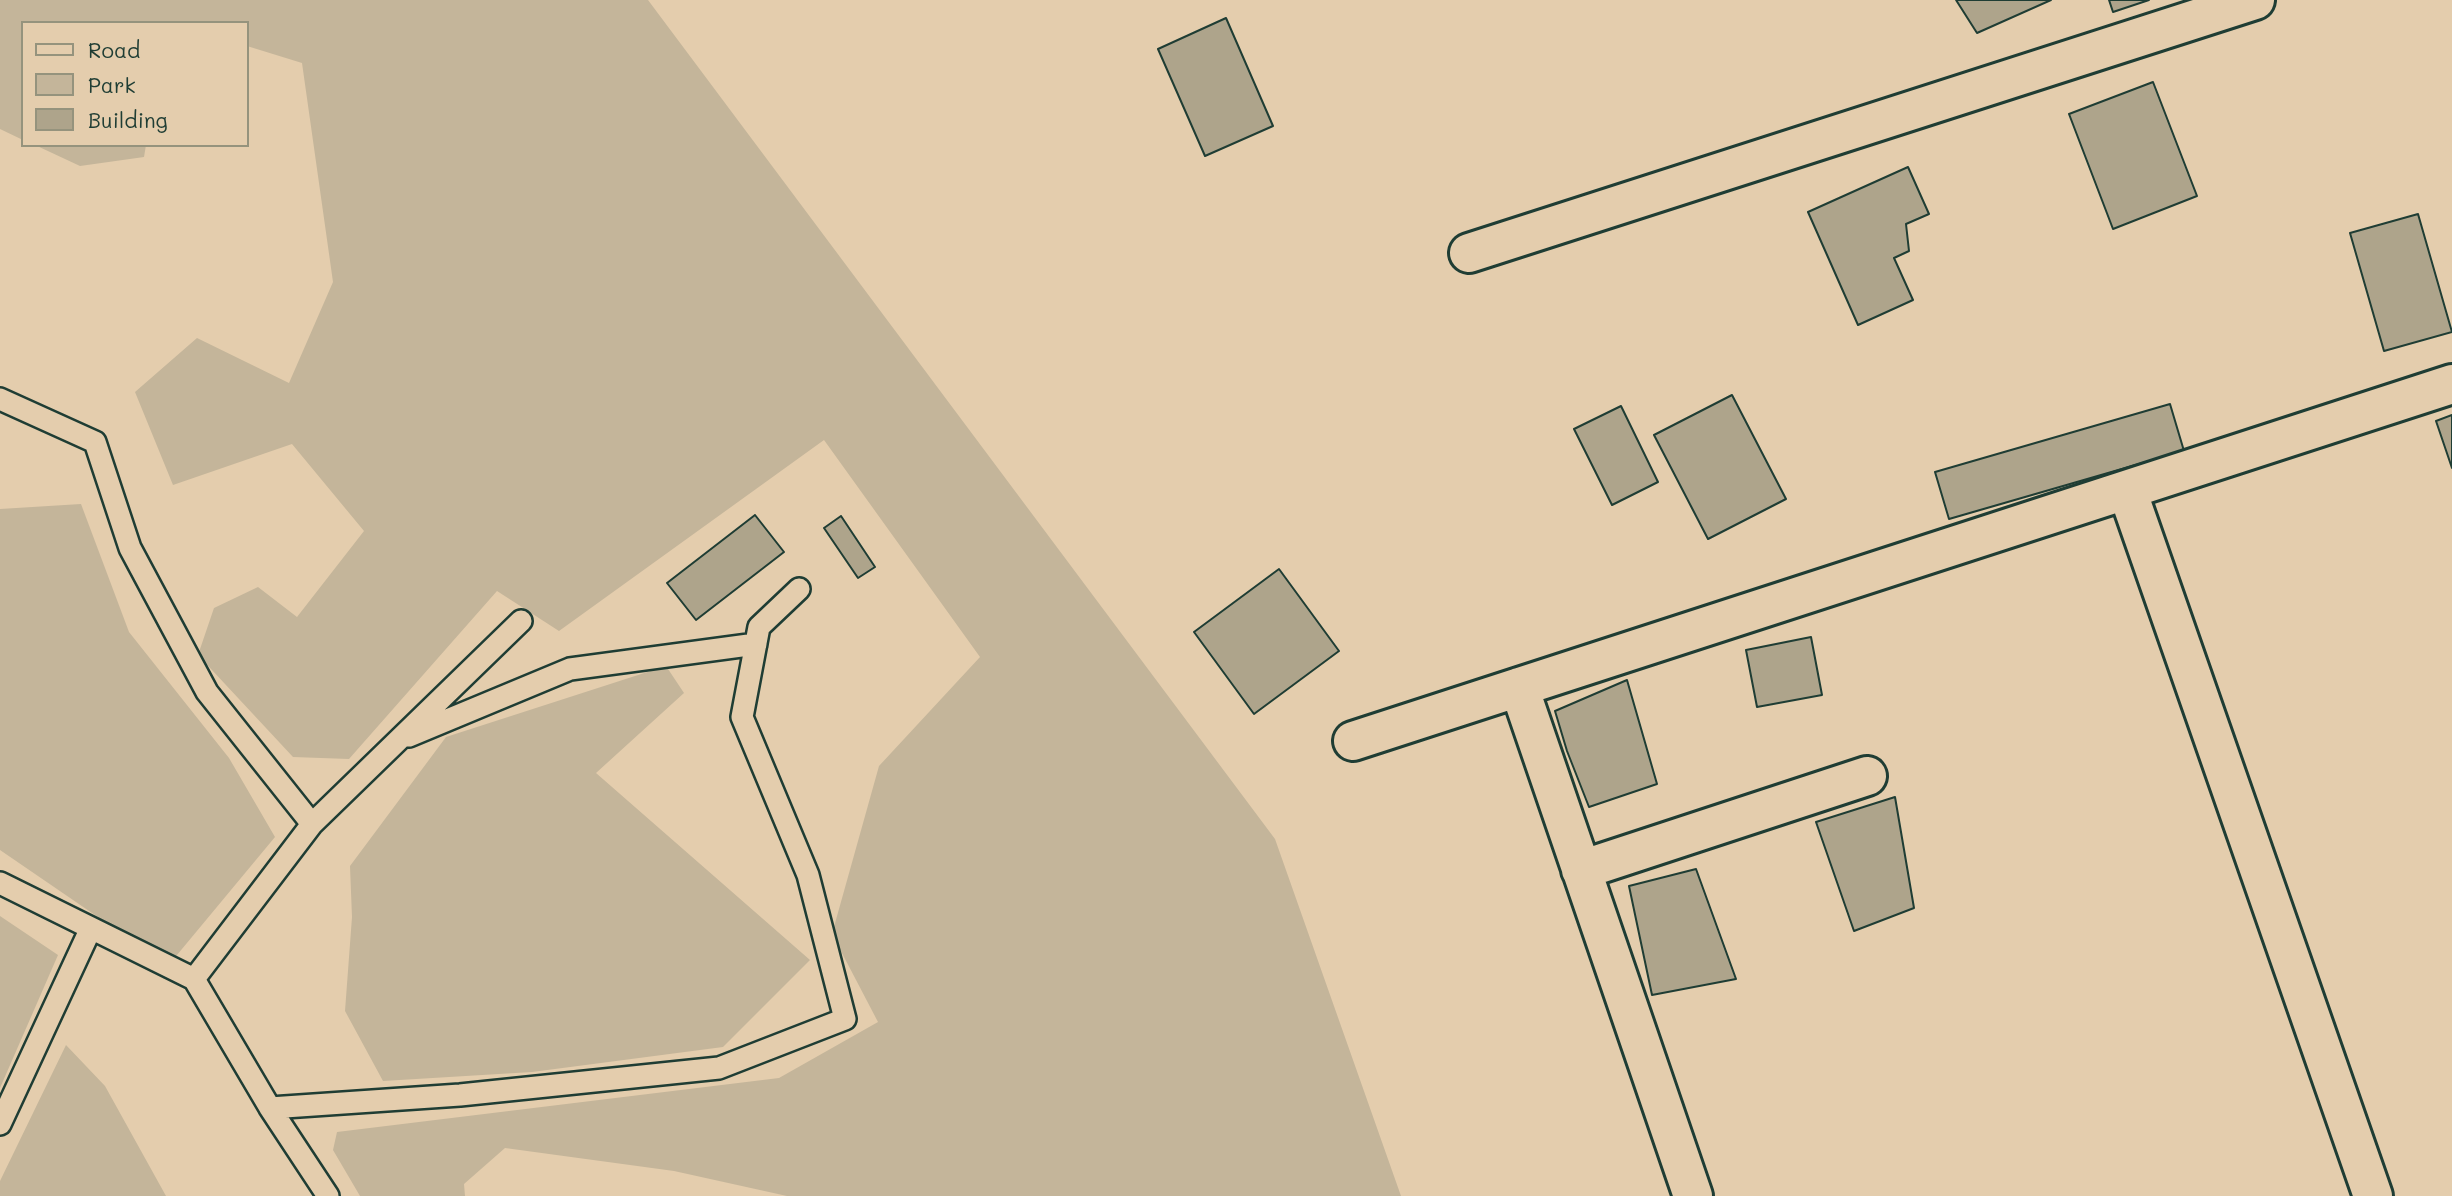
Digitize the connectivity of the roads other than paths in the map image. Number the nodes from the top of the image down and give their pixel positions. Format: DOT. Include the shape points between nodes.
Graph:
graph roads {
  1 [pos="2255,0"];
  2 [pos="1469,253"];
  3 [pos="2452,384"];
  4 [pos="0,400"];
  5 [pos="2127,490"];
  6 [pos="799,589"];
  7 [pos="521,621"];
  8 [pos="756,644"];
  9 [pos="1519,687"];
  10 [pos="398,740"];
  11 [pos="1353,741"];
  12 [pos="1867,776"];
  13 [pos="312,824"];
  14 [pos="1581,870"];
  15 [pos="0,883"];
  16 [pos="92,928"];
  17 [pos="194,979"];
  18 [pos="9,1089"];
  19 [pos="270,1108"];
  20 [pos="0,1124"];
  21 [pos="328,1196"];
  22 [pos="1693,1196"];
  23 [pos="2373,1196"];
  1 -- 2 [label="street"];
  3 -- 5 [label="street"];
  4 -- 13 [label="lane" via="95,442 130,548 207,692"];
  5 -- 9 [label="street"];
  5 -- 23 [label="street"];
  6 -- 8 [label="lane" via="759,627"];
  7 -- 10 [label="lane"];
  8 -- 10 [label="lane" via="570,669"];
  8 -- 19 [label="lane" via="742,716 808,875 845,1019 719,1068 460,1095"];
  9 -- 11 [label="street"];
  9 -- 14 [label="street"];
  10 -- 13 [label="lane"];
  12 -- 14 [label="street"];
  13 -- 17 [label="lane"];
  14 -- 22 [label="street"];
  15 -- 16 [label="lane"];
  16 -- 17 [label="lane"];
  16 -- 18 [label="lane"];
  17 -- 19 [label="lane"];
  18 -- 20 [label="lane"];
  19 -- 21 [label="lane"];
}
